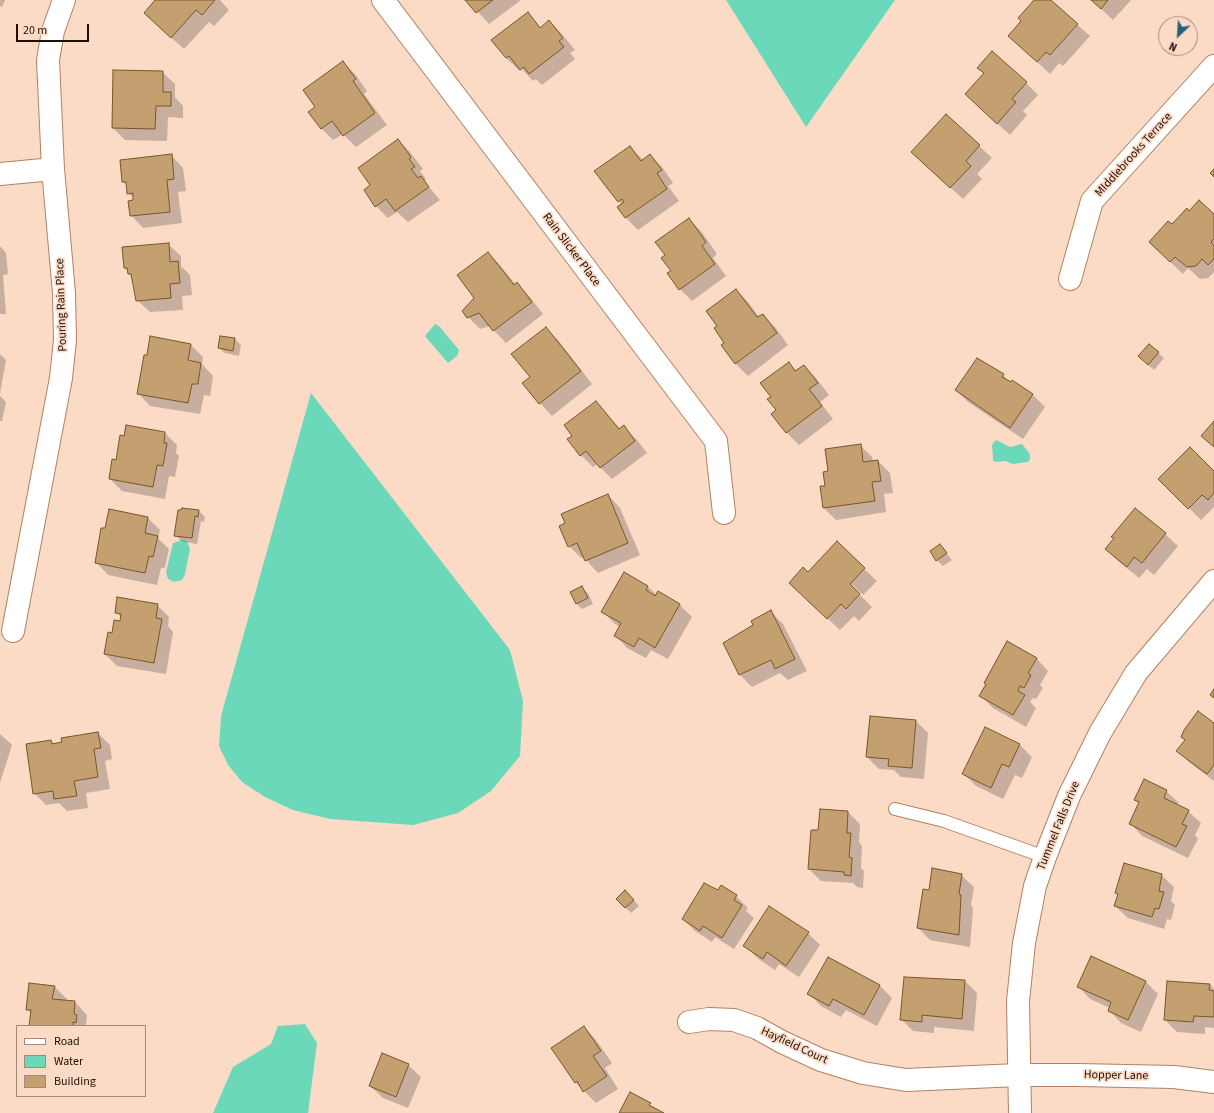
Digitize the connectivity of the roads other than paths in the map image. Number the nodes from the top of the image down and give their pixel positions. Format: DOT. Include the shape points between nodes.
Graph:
graph roads {
  1 [pos="64,0"];
  2 [pos="383,0"];
  3 [pos="1214,66"];
  4 [pos="53,169"];
  5 [pos="0,174"];
  6 [pos="1070,279"];
  7 [pos="724,513"];
  8 [pos="1214,580"];
  9 [pos="13,631"];
  10 [pos="896,809"];
  11 [pos="1045,857"];
  12 [pos="689,1022"];
  13 [pos="1018,1075"];
  14 [pos="1214,1082"];
  15 [pos="1020,1113"];
  1 -- 4 [label="street, Pouring Rain Place" via="53,31 48,60"];
  2 -- 7 [label="street, Rain Slicker Place" via="716,441"];
  3 -- 6 [label="street, MIddlebrooks Terrace" via="1092,201"];
  4 -- 5 [label="street"];
  4 -- 9 [label="street, Pouring Rain Place" via="64,293 65,340 61,378"];
  8 -- 11 [label="street, Tummel Falls Drive" via="1136,673 1096,740 1069,796"];
  10 -- 11 [label="lane" via="944,821"];
  11 -- 13 [label="street, Tummel Falls Drive" via="1035,886 1024,943 1018,1001"];
  12 -- 13 [label="street, Hayfield Court" via="709,1019 734,1020 757,1028 821,1060 863,1073 906,1080"];
  13 -- 14 [label="street, Hopper Lane" via="1174,1077"];
  13 -- 15 [label="street, Tummel Falls Drive"];
}
